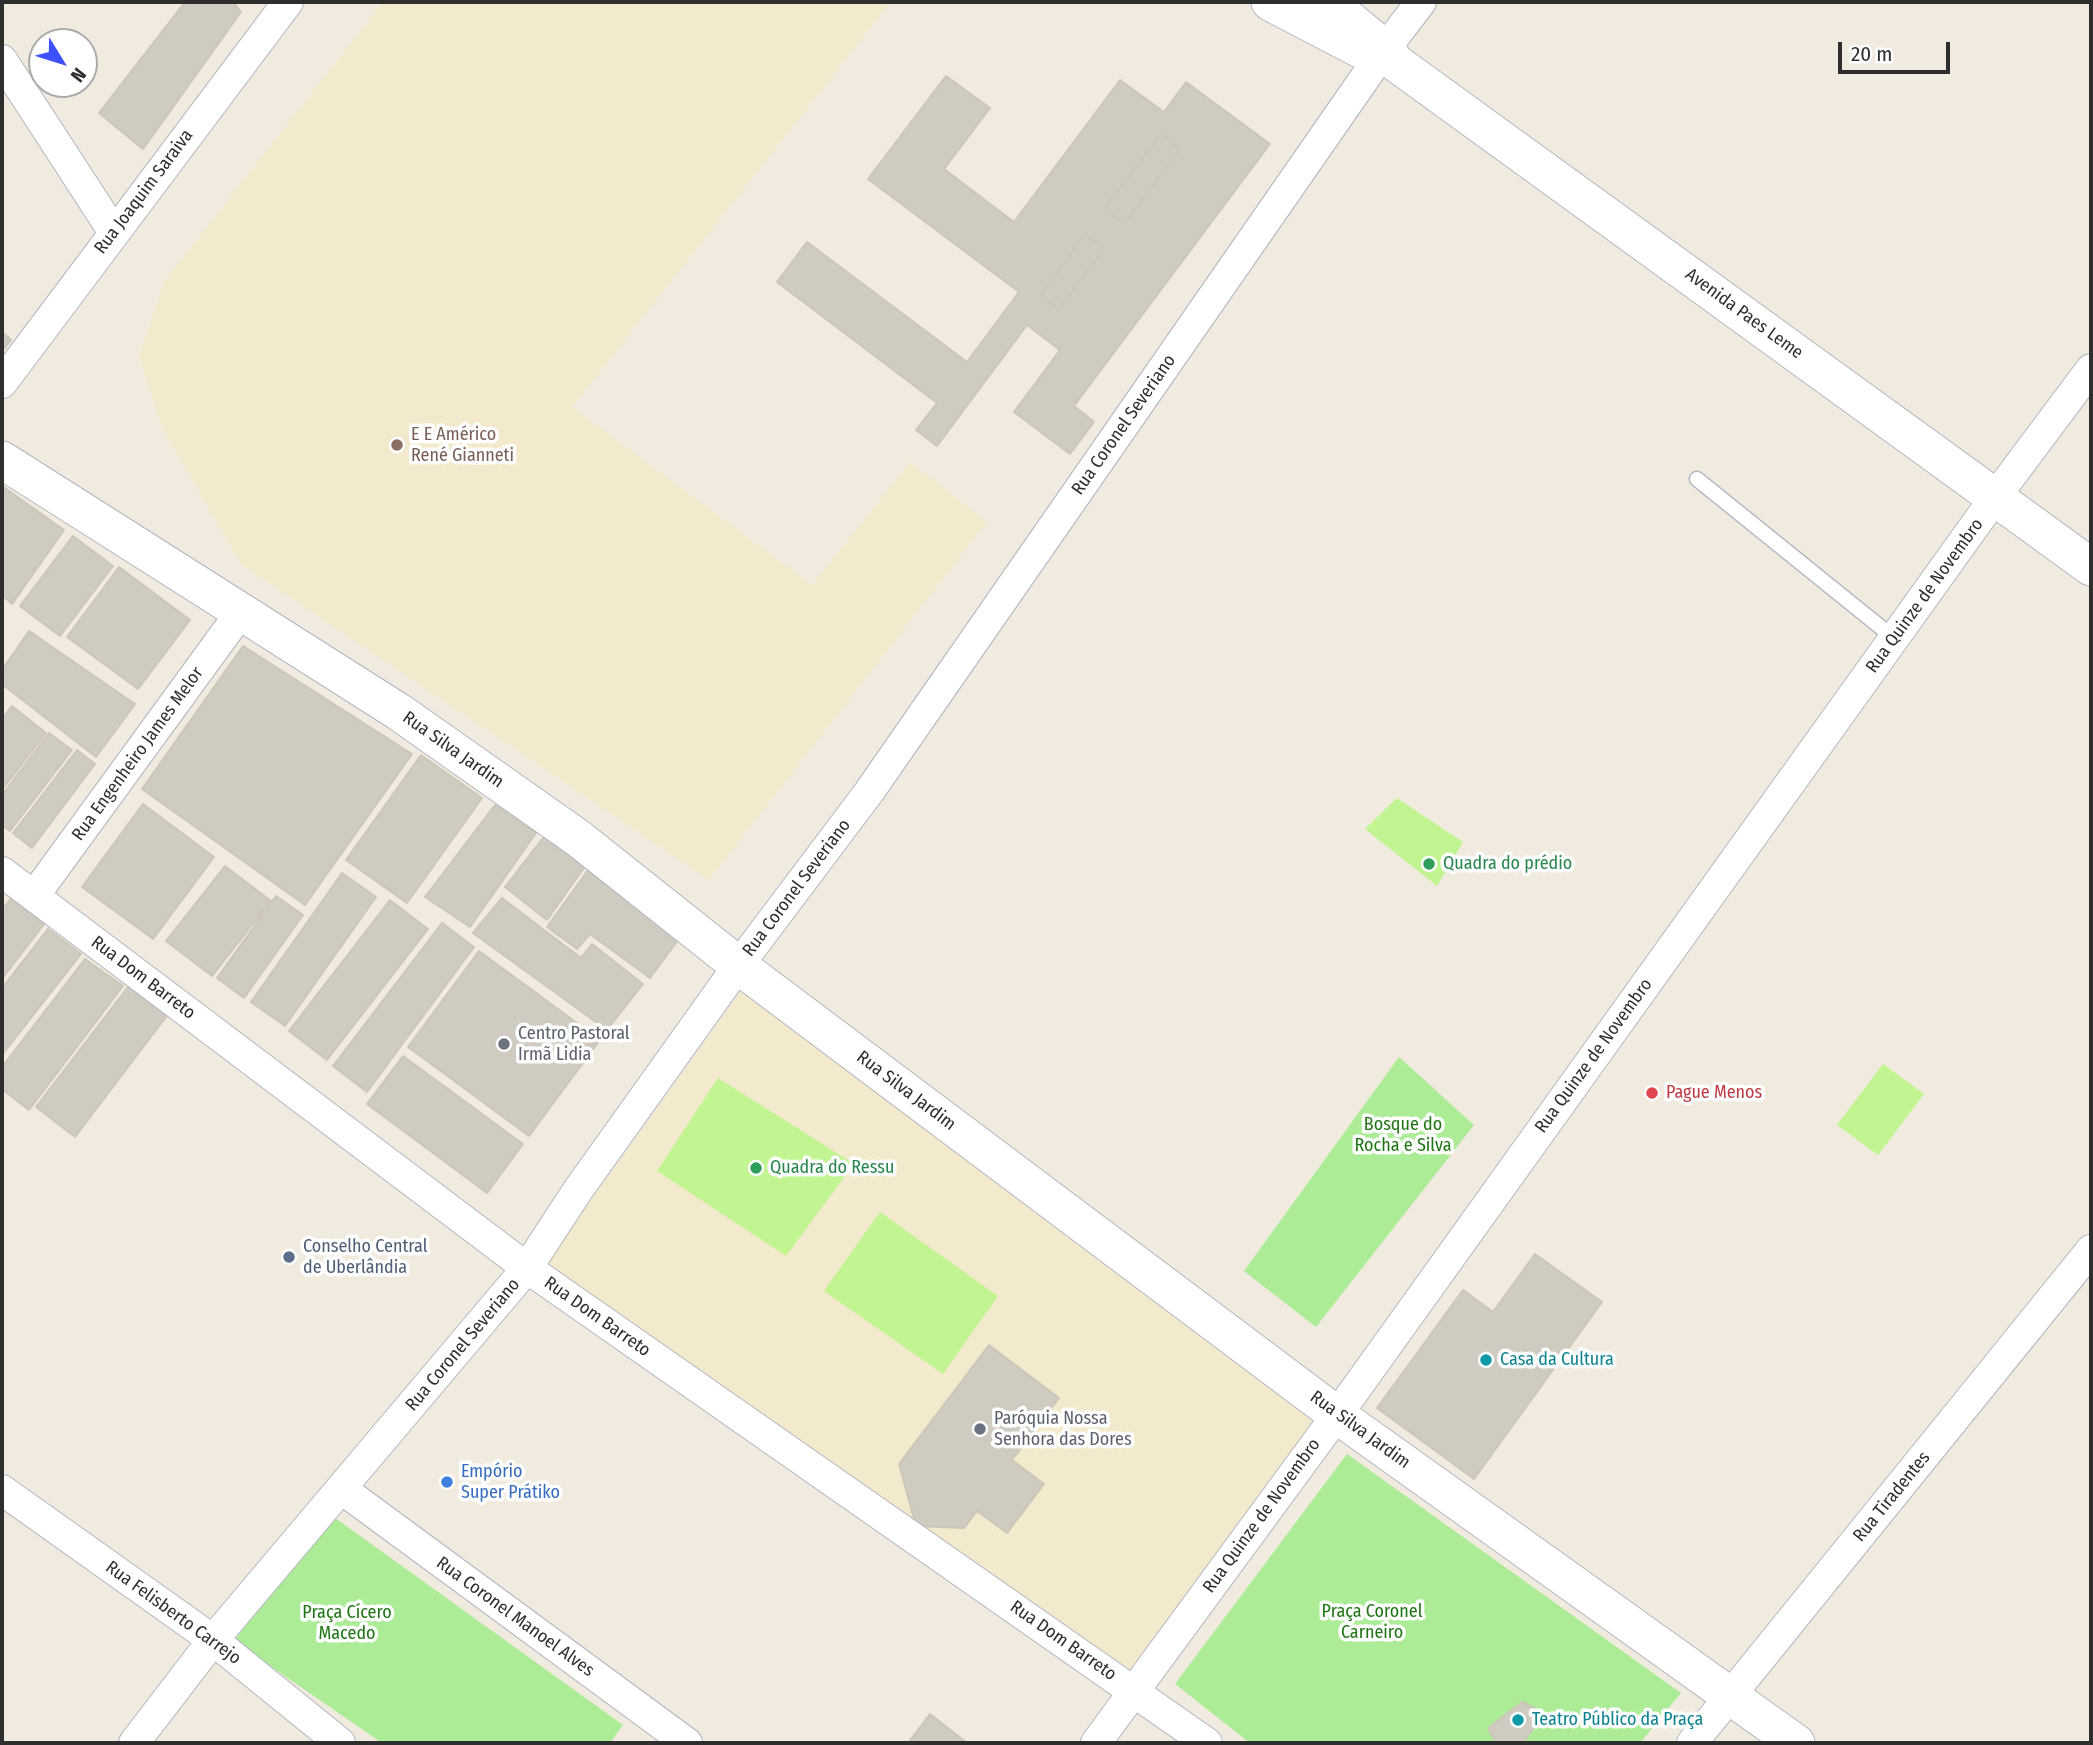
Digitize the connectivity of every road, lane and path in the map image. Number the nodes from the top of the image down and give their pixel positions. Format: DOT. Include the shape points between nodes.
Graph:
graph roads {
  1 [pos="288,2"];
  2 [pos="1270,2"];
  3 [pos="1328,2"];
  4 [pos="1421,2"];
  5 [pos="1387,57"];
  6 [pos="2,60"];
  7 [pos="113,231"];
  8 [pos="2091,369"];
  9 [pos="2,383"];
  10 [pos="2,460"];
  11 [pos="1697,478"];
  12 [pos="1996,496"];
  13 [pos="2091,567"];
  14 [pos="241,612"];
  15 [pos="1894,638"];
  16 [pos="2,873"];
  17 [pos="34,897"];
  18 [pos="738,965"];
  19 [pos="2091,1250"];
  20 [pos="527,1268"];
  21 [pos="1337,1415"];
  22 [pos="2,1490"];
  23 [pos="343,1490"];
  24 [pos="214,1640"];
  25 [pos="1136,1691"];
  26 [pos="1732,1695"];
  27 [pos="676,1740"];
  28 [pos="134,1743"];
  29 [pos="340,1743"];
  30 [pos="1096,1743"];
  31 [pos="1207,1743"];
  32 [pos="1692,1743"];
  33 [pos="1796,1743"];
  1 -- 7 [label="street, Rua Joaquim Saraiva"];
  2 -- 5 [label="street"];
  3 -- 5 [label="street"];
  4 -- 5 [label="street, Rua Coronel Severiano"];
  5 -- 12 [label="street, Avenida Paes Leme"];
  5 -- 18 [label="street, Rua Coronel Severiano" via="869,792"];
  6 -- 7 [label="street"];
  7 -- 9 [label="street, Rua Joaquim Saraiva"];
  8 -- 12 [label="street, Rua Quinze de Novembro"];
  10 -- 14 [label="street, Rua Silva Jardim"];
  11 -- 15 [label="lane"];
  12 -- 13 [label="street, Avenida Paes Leme"];
  12 -- 15 [label="street, Rua Quinze de Novembro"];
  14 -- 17 [label="street, Rua Engenheiro James Melor"];
  14 -- 18 [label="street, Rua Silva Jardim" via="399,712 578,838"];
  15 -- 21 [label="street, Rua Quinze de Novembro"];
  16 -- 17 [label="street, Rua Dom Barreto"];
  17 -- 20 [label="street, Rua Dom Barreto"];
  18 -- 20 [label="street, Rua Coronel Severiano"];
  18 -- 21 [label="street, Rua Silva Jardim"];
  19 -- 26 [label="street, Rua Tiradentes"];
  20 -- 23 [label="street, Rua Coronel Severiano"];
  20 -- 25 [label="street, Rua Dom Barreto"];
  21 -- 25 [label="street, Rua Quinze de Novembro"];
  21 -- 26 [label="street, Rua Silva Jardim"];
  22 -- 24 [label="street, Rua Felisberto Carrejo"];
  23 -- 24 [label="street, Rua Coronel Severiano"];
  23 -- 27 [label="street, Rua Coronel Manoel Alves"];
  24 -- 28 [label="street, Rua Coronel Severiano"];
  24 -- 29 [label="street, Rua Felisberto Carrejo"];
  25 -- 30 [label="street, Rua Quinze de Novembro"];
  25 -- 31 [label="street, Rua Dom Barreto"];
  26 -- 32 [label="street, Rua Tiradentes"];
  26 -- 33 [label="street, Rua Silva Jardim"];
}
